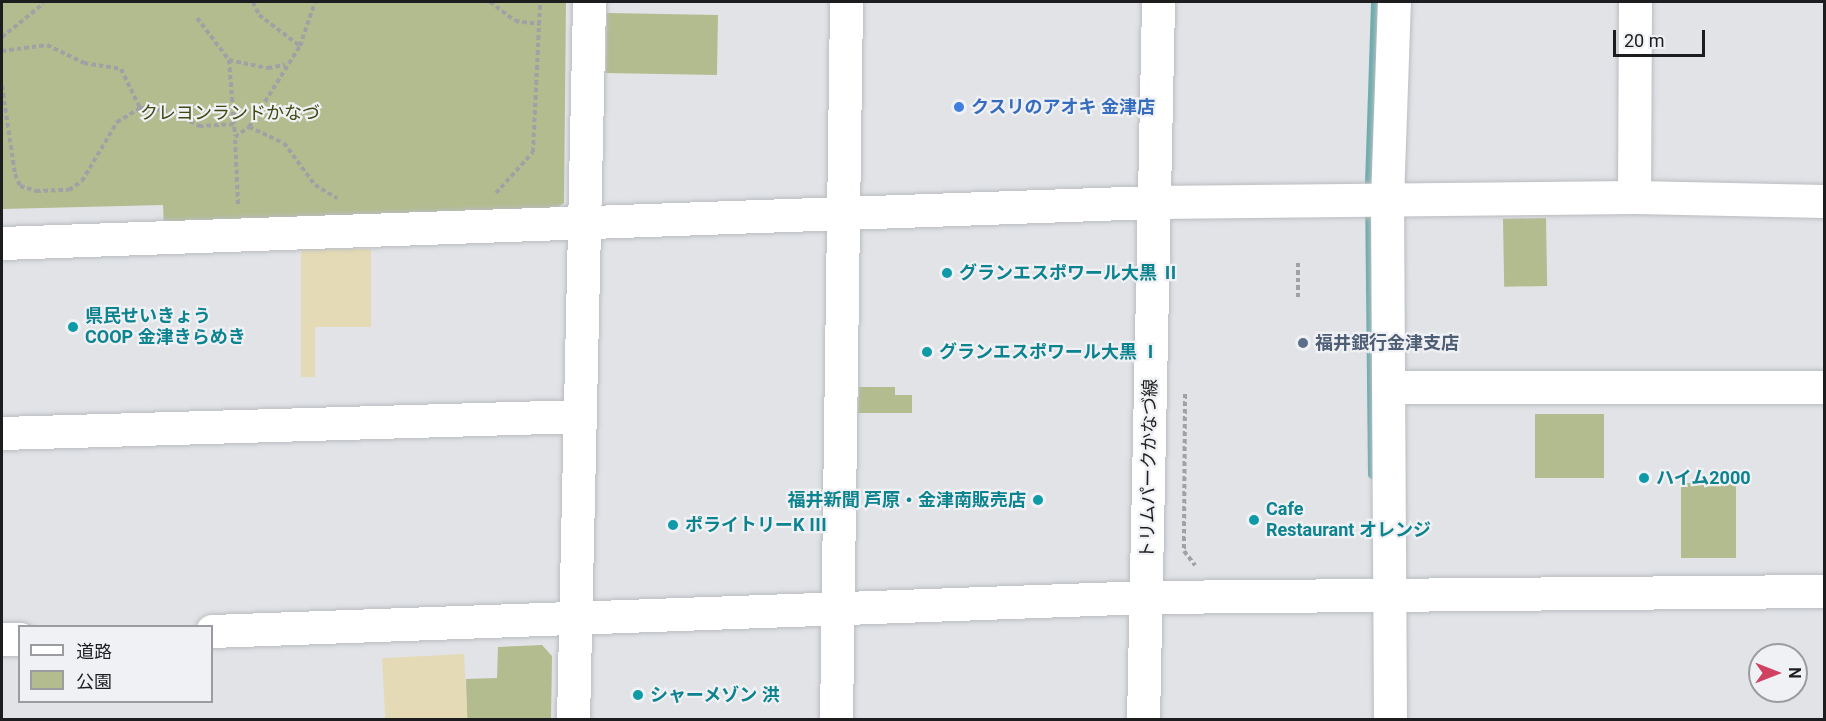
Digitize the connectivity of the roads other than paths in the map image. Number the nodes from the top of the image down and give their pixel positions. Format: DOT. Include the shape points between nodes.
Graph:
graph roads {
  1 [pos="590,2"];
  2 [pos="846,2"];
  3 [pos="1158,2"];
  4 [pos="1394,2"];
  5 [pos="1635,2"];
  6 [pos="1634,197"];
  7 [pos="1387,200"];
  8 [pos="1824,201"];
  9 [pos="1155,202"];
  10 [pos="843,213"];
  11 [pos="586,226"];
  12 [pos="2,243"];
  13 [pos="1389,387"];
  14 [pos="1824,387"];
  15 [pos="580,416"];
  16 [pos="2,433"];
  17 [pos="1824,591"];
  18 [pos="1388,596"];
  19 [pos="1148,597"];
  20 [pos="838,606"];
  21 [pos="575,618"];
  22 [pos="213,632"];
  23 [pos="2,639"];
  24 [pos="18,639"];
  25 [pos="573,720"];
  26 [pos="836,720"];
  27 [pos="1143,720"];
  28 [pos="1390,720"];
  1 -- 11 [label="street"];
  2 -- 10 [label="street"];
  3 -- 9 [label="street, トリムパークかなづ線"];
  4 -- 7 [label="street"];
  5 -- 6 [label="street"];
  6 -- 7 [label="street"];
  6 -- 8 [label="street"];
  7 -- 9 [label="street"];
  7 -- 13 [label="street"];
  9 -- 10 [label="street"];
  9 -- 19 [label="street, トリムパークかなづ線"];
  10 -- 11 [label="street"];
  10 -- 20 [label="street"];
  11 -- 12 [label="street"];
  11 -- 15 [label="street"];
  13 -- 14 [label="street"];
  13 -- 18 [label="street"];
  15 -- 16 [label="street"];
  15 -- 21 [label="street"];
  17 -- 18 [label="street"];
  18 -- 19 [label="street"];
  18 -- 28 [label="street"];
  19 -- 20 [label="street"];
  19 -- 27 [label="street, トリムパークかなづ線"];
  20 -- 21 [label="street"];
  20 -- 26 [label="street"];
  21 -- 22 [label="street"];
  21 -- 25 [label="street"];
  23 -- 24 [label="street"];
}
